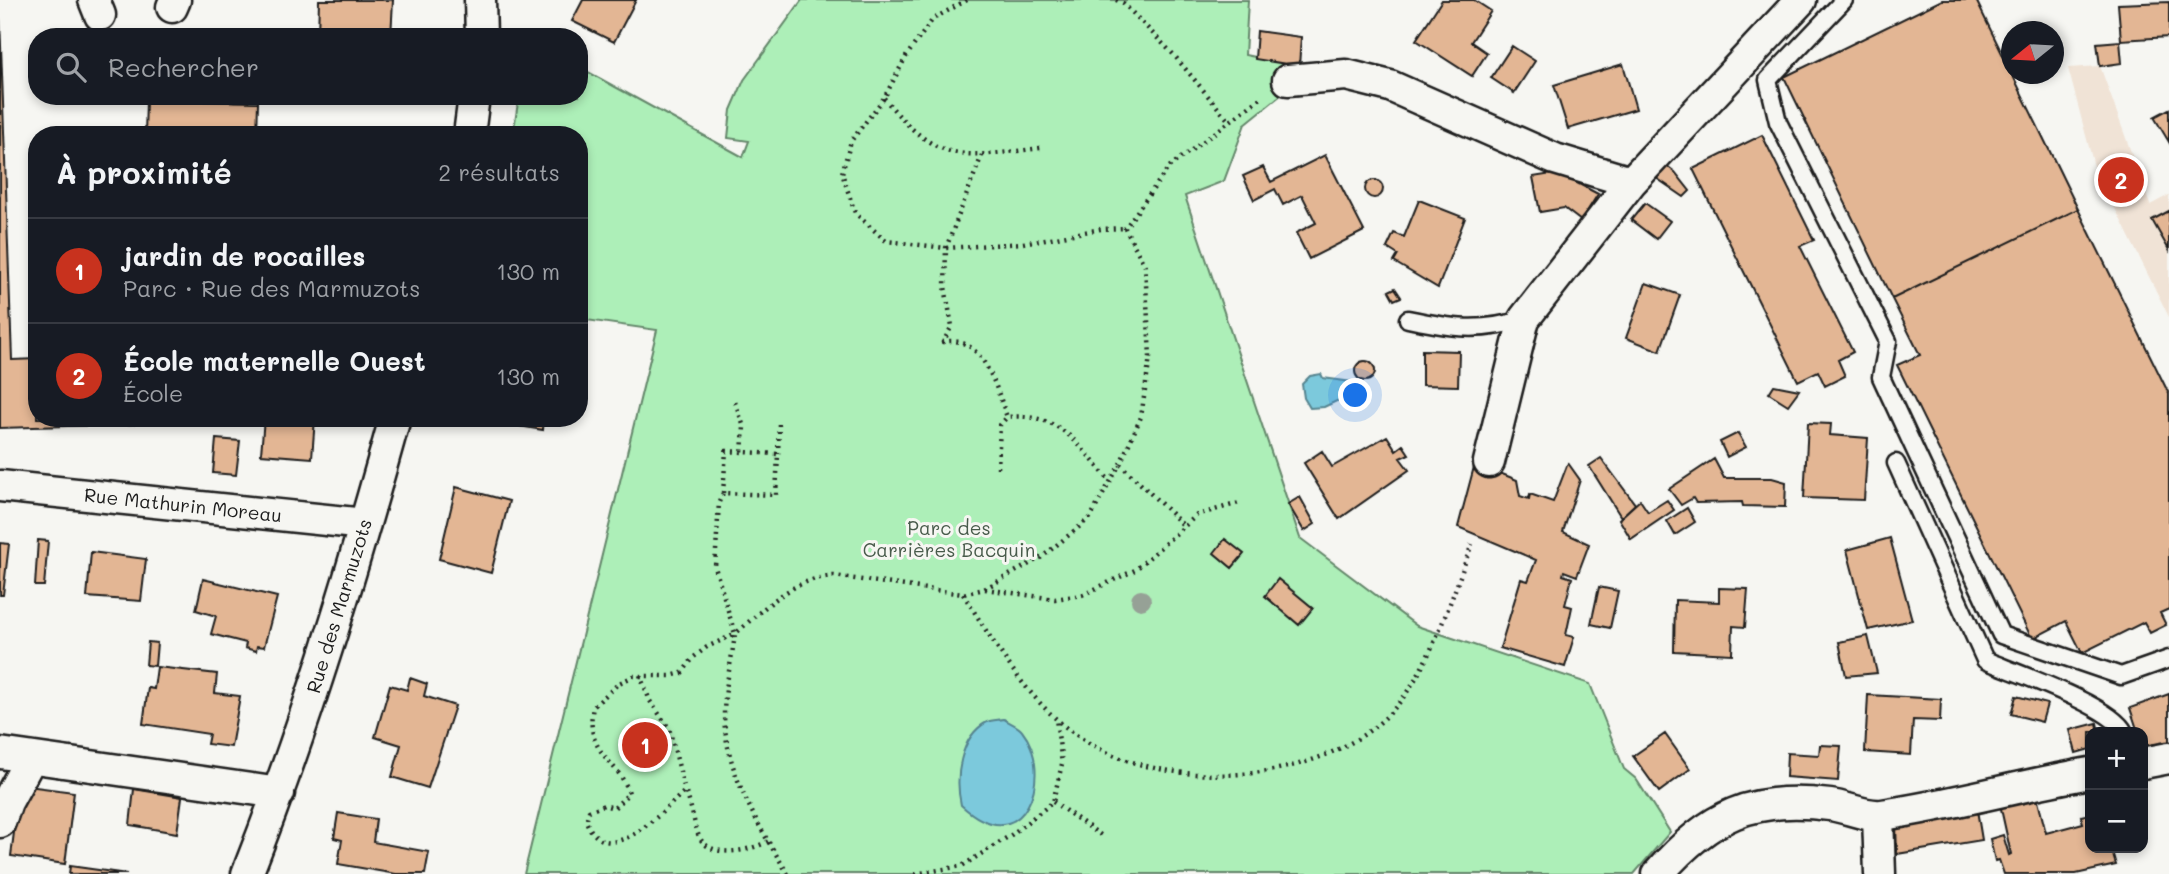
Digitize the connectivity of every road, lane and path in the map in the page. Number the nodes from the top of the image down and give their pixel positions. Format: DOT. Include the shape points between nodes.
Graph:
graph roads {
  1 [pos="480,0"];
  2 [pos="967,0"];
  3 [pos="1116,0"];
  4 [pos="1801,0"];
  5 [pos="1844,0"];
  6 [pos="481,28"];
  7 [pos="1288,80"];
  8 [pos="884,98"];
  9 [pos="473,105"];
  10 [pos="1229,121"];
  11 [pos="470,126"];
  12 [pos="1041,148"];
  13 [pos="982,155"];
  14 [pos="1631,182"];
  15 [pos="1125,228"];
  16 [pos="946,248"];
  17 [pos="1408,319"];
  18 [pos="1524,319"];
  19 [pos="735,402"];
  20 [pos="1007,417"];
  21 [pos="779,424"];
  22 [pos="392,427"];
  23 [pos="743,452"];
  24 [pos="778,454"];
  25 [pos="1489,462"];
  26 [pos="1896,463"];
  27 [pos="1120,464"];
  28 [pos="998,468"];
  29 [pos="1110,481"];
  30 [pos="0,486"];
  31 [pos="723,493"];
  32 [pos="1239,503"];
  33 [pos="365,524"];
  34 [pos="1183,525"];
  35 [pos="1472,544"];
  36 [pos="984,589"];
  37 [pos="963,594"];
  38 [pos="735,634"];
  39 [pos="2169,659"];
  40 [pos="640,675"];
  41 [pos="1056,719"];
  42 [pos="2122,727"];
  43 [pos="0,753"];
  44 [pos="31,758"];
  45 [pos="2169,758"];
  46 [pos="2148,762"];
  47 [pos="2085,774"];
  48 [pos="685,791"];
  49 [pos="279,793"];
  50 [pos="1053,802"];
  51 [pos="1878,816"];
  52 [pos="0,822"];
  53 [pos="1102,836"];
  54 [pos="769,841"];
  55 [pos="247,874"];
  56 [pos="788,874"];
  57 [pos="915,874"];
  58 [pos="1658,874"];
  59 [pos="1880,874"];
  1 -- 6 [label="street"];
  2 -- 8 [label="path" via="933,19"];
  3 -- 10 [label="path" via="1173,54"];
  4 -- 14 [label="street"];
  5 -- 39 [label="lane" via="1768,80 1777,122 1888,341 1881,377 2001,635 2121,676"];
  7 -- 10 [label="path"];
  7 -- 14 [label="street" via="1346,75 1390,86 1555,159"];
  8 -- 13 [label="path" via="909,129 932,146"];
  8 -- 16 [label="path" via="850,141 842,173 855,213 886,241"];
  9 -- 11 [label="street"];
  10 -- 15 [label="path" via="1169,167"];
  12 -- 13 [label="path"];
  13 -- 16 [label="path"];
  14 -- 18 [label="street"];
  15 -- 16 [label="path" via="1023,243"];
  15 -- 27 [label="path" via="1145,266 1150,357 1141,416"];
  16 -- 20 [label="path" via="945,287 952,326 943,342 968,343 981,358"];
  17 -- 18 [label="lane" via="1456,329 1496,328"];
  18 -- 25 [label="street"];
  19 -- 23 [label="path" via="744,427"];
  20 -- 28 [label="path" via="1000,425"];
  20 -- 29 [label="path" via="1037,418 1062,427"];
  21 -- 24 [label="path"];
  22 -- 33 [label="street, Rue des Marmuzots"];
  23 -- 24 [label="path"];
  23 -- 31 [label="path" via="726,451"];
  24 -- 31 [label="path" via="776,495"];
  26 -- 42 [label="lane" via="1985,660 2102,710"];
  27 -- 29 [label="path"];
  27 -- 34 [label="path"];
  29 -- 36 [label="path" via="1090,517 1042,557"];
  30 -- 33 [label="street, Rue Mathurin Moreau"];
  31 -- 38 [label="path" via="715,567"];
  32 -- 34 [label="path" via="1210,509"];
  33 -- 49 [label="street, Rue des Marmuzots" via="340,614"];
  34 -- 36 [label="path" via="1135,570 1082,595 1055,599"];
  35 -- 41 [label="path" via="1444,617 1411,683 1393,710 1364,737 1336,751 1276,769 1189,773 1121,758 1097,748"];
  36 -- 37 [label="path"];
  37 -- 38 [label="path" via="820,577 792,587"];
  37 -- 41 [label="path" via="1020,681"];
  38 -- 40 [label="path" via="707,647 676,676"];
  38 -- 54 [label="path" via="724,713 728,747 737,778"];
  40 -- 48 [label="path" via="650,701 669,728"];
  40 -- 48 [label="path" via="619,683 593,707 593,732 601,754 629,793 614,808 600,806 589,811 586,821 601,840 630,837 668,810"];
  41 -- 50 [label="path" via="1062,764"];
  43 -- 44 [label="street"];
  44 -- 49 [label="street"];
  44 -- 52 [label="street"];
  45 -- 46 [label="street"];
  47 -- 51 [label="street"];
  48 -- 54 [label="path" via="705,845 727,852"];
  49 -- 55 [label="street, Rue des Marmuzots"];
  50 -- 53 [label="path"];
  50 -- 57 [label="path" via="962,866"];
  51 -- 58 [label="street" via="1832,805 1779,801 1749,807 1707,827"];
  51 -- 59 [label="street"];
  54 -- 56 [label="path"];
}
